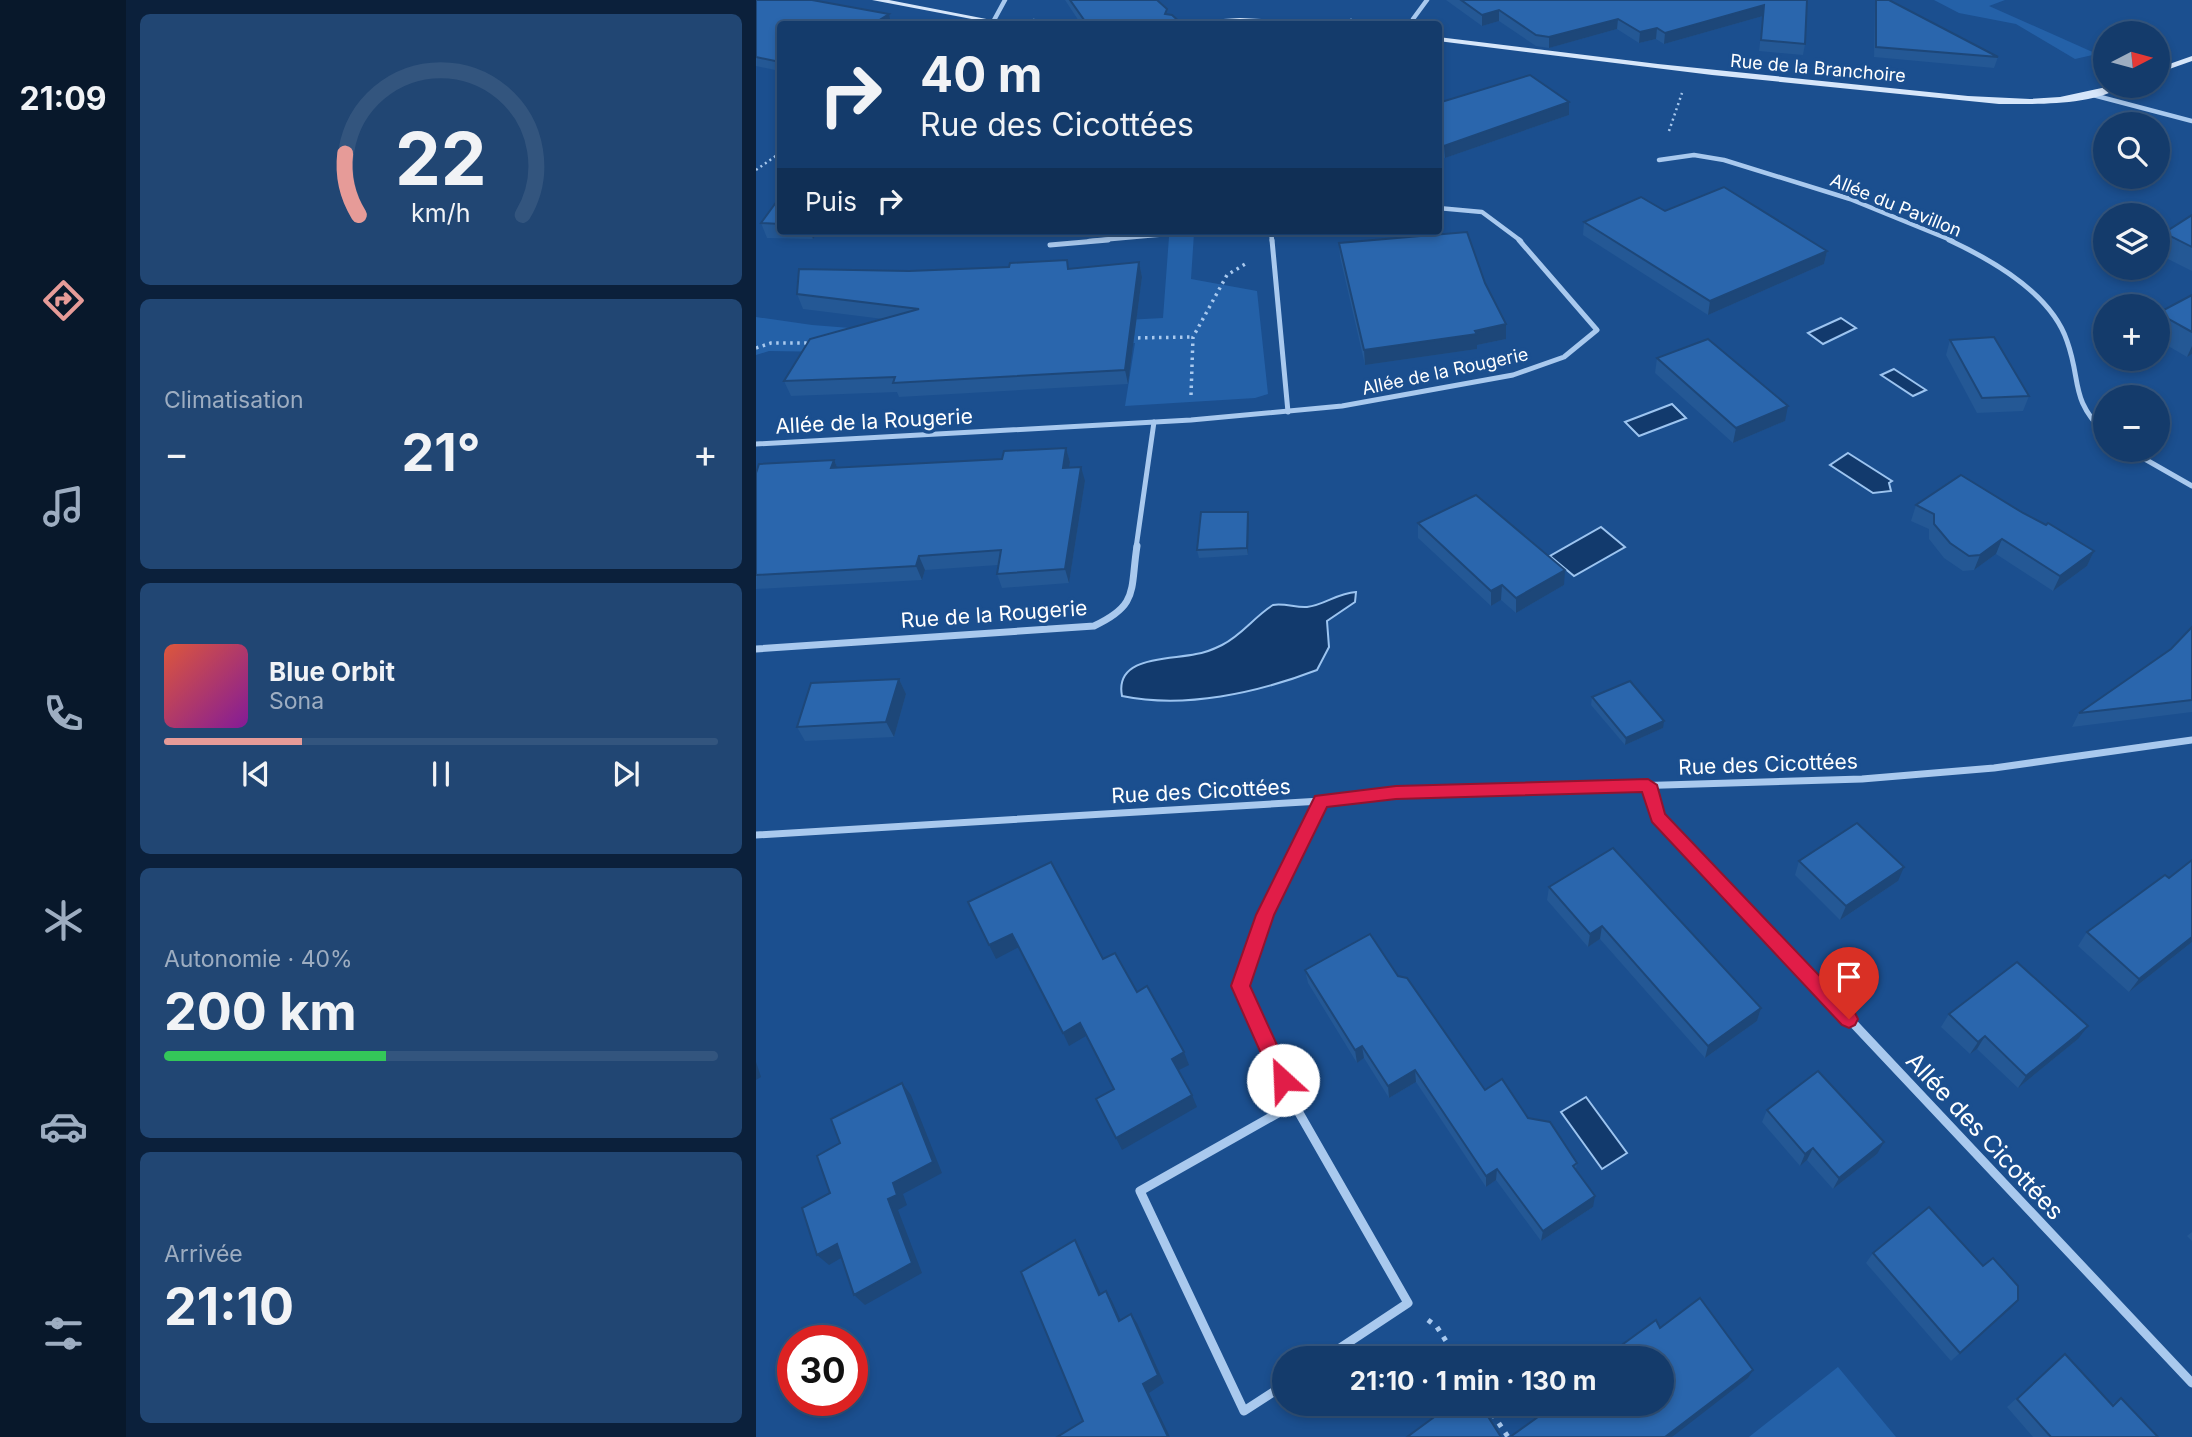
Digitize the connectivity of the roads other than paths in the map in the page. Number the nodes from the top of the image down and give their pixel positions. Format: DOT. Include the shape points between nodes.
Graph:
graph roads {
  1 [pos="876,0"];
  2 [pos="1005,0"];
  3 [pos="1427,0"];
  4 [pos="988,21"];
  5 [pos="994,21"];
  6 [pos="1223,21"];
  7 [pos="1261,21"];
  8 [pos="1414,21"];
  9 [pos="1442,40"];
  10 [pos="2192,58"];
  11 [pos="2170,66"];
  12 [pos="2093,95"];
  13 [pos="2104,98"];
  14 [pos="2192,121"];
  15 [pos="1658,160"];
  16 [pos="1442,208"];
  17 [pos="1158,235"];
  18 [pos="1271,235"];
  19 [pos="1050,245"];
  20 [pos="1288,412"];
  21 [pos="1154,422"];
  22 [pos="2093,423"];
  23 [pos="756,444"];
  24 [pos="2150,462"];
  25 [pos="2192,486"];
  26 [pos="756,649"];
  27 [pos="2192,740"];
  28 [pos="1648,785"];
  29 [pos="1321,801"];
  30 [pos="756,835"];
  31 [pos="1294,1104"];
  32 [pos="1343,1346"];
  33 [pos="2192,1383"];
  34 [pos="1272,1393"];
  1 -- 4 [label="main road"];
  2 -- 5 [label="street"];
  3 -- 8 [label="street"];
  6 -- 7 [label="main road"];
  9 -- 12 [label="main road, Rue de la Branchoire" via="1689,72 2007,100"];
  10 -- 11 [label="main road"];
  13 -- 14 [label="street, Rue de la Branchoire"];
  15 -- 22 [label="street, Allée du Pavillon" via="1706,156 1817,188 1919,226 1984,260 2035,296 2058,322 2070,345 2075,396"];
  16 -- 20 [label="street, Allée de la Rougerie" via="1483,212 1523,241 1597,330 1564,357 1513,375"];
  17 -- 19 [label="street"];
  18 -- 20 [label="street"];
  20 -- 21 [label="street, Allée de la Rougerie"];
  21 -- 23 [label="street, Allée de la Rougerie"];
  21 -- 26 [label="street, Rue de la Rougerie" via="1129,600 1119,614 1094,626"];
  24 -- 25 [label="street"];
  27 -- 28 [label="street, Rue des Cicottées" via="1994,768 1863,779"];
  28 -- 29 [label="street, Rue des Cicottées" via="1396,793"];
  28 -- 33 [label="street, Allée des Cicottées" via="1658,817"];
  29 -- 30 [label="street, Rue des Cicottées"];
  29 -- 31 [label="street" via="1265,915 1240,986"];
  31 -- 32 [label="street" via="1408,1303"];
  31 -- 34 [label="street" via="1140,1191 1244,1411"];
}
